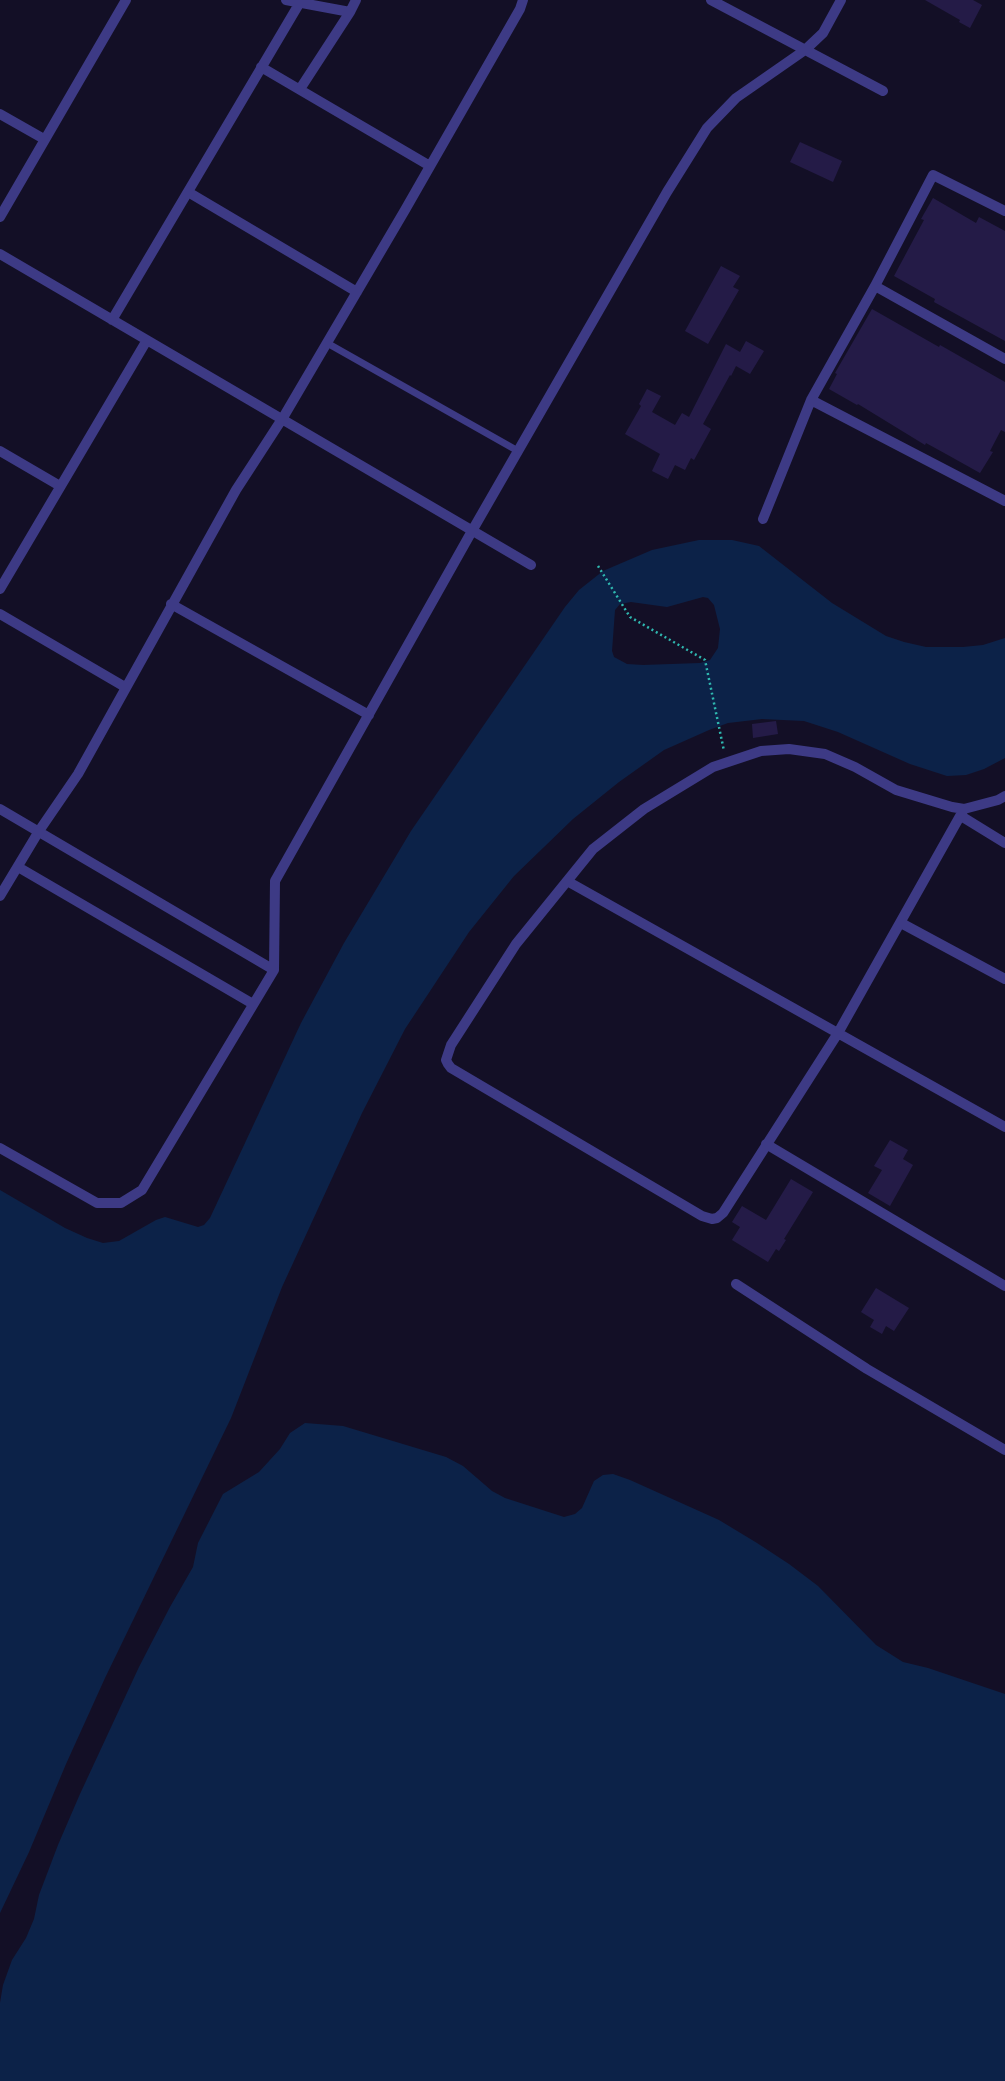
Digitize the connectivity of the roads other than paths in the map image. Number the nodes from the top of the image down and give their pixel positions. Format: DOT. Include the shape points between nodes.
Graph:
graph roads {
  1 [pos="126,0"];
  2 [pos="286,0"];
  3 [pos="356,0"];
  4 [pos="523,0"];
  5 [pos="711,0"];
  6 [pos="841,0"];
  7 [pos="299,4"];
  8 [pos="350,12"];
  9 [pos="806,50"];
  10 [pos="261,67"];
  11 [pos="300,89"];
  12 [pos="883,91"];
  13 [pos="0,114"];
  14 [pos="44,139"];
  15 [pos="430,166"];
  16 [pos="188,192"];
  17 [pos="1005,211"];
  18 [pos="0,218"];
  19 [pos="0,254"];
  20 [pos="875,286"];
  21 [pos="357,292"];
  22 [pos="112,320"];
  23 [pos="147,340"];
  24 [pos="327,343"];
  25 [pos="1005,359"];
  26 [pos="811,400"];
  27 [pos="282,419"];
  28 [pos="0,451"];
  29 [pos="518,451"];
  30 [pos="60,486"];
  31 [pos="1005,501"];
  32 [pos="763,518"];
  33 [pos="472,531"];
  34 [pos="531,565"];
  35 [pos="0,589"];
  36 [pos="172,604"];
  37 [pos="0,614"];
  38 [pos="125,686"];
  39 [pos="368,715"];
  40 [pos="1005,796"];
  41 [pos="0,809"];
  42 [pos="963,813"];
  43 [pos="39,831"];
  44 [pos="1005,842"];
  45 [pos="18,867"];
  46 [pos="567,881"];
  47 [pos="0,896"];
  48 [pos="900,923"];
  49 [pos="274,970"];
  50 [pos="1005,979"];
  51 [pos="254,1004"];
  52 [pos="838,1033"];
  53 [pos="1005,1127"];
  54 [pos="766,1144"];
  55 [pos="0,1148"];
  56 [pos="736,1284"];
  57 [pos="1005,1286"];
  58 [pos="1005,1450"];
  1 -- 14 [label="street"];
  2 -- 7 [label="street"];
  3 -- 8 [label="street"];
  4 -- 15 [label="street"];
  5 -- 9 [label="street"];
  6 -- 9 [label="street" via="823,33"];
  7 -- 8 [label="street"];
  7 -- 10 [label="street"];
  8 -- 11 [label="street"];
  9 -- 12 [label="street"];
  9 -- 29 [label="street" via="736,98 707,128 667,192"];
  10 -- 11 [label="street"];
  10 -- 16 [label="street"];
  11 -- 15 [label="street"];
  13 -- 14 [label="street"];
  14 -- 18 [label="street"];
  15 -- 21 [label="street"];
  16 -- 21 [label="street"];
  16 -- 22 [label="street"];
  17 -- 20 [label="street" via="933,175"];
  19 -- 22 [label="street"];
  20 -- 25 [label="street"];
  20 -- 26 [label="street"];
  21 -- 24 [label="street"];
  22 -- 23 [label="street"];
  23 -- 27 [label="street"];
  23 -- 30 [label="street"];
  24 -- 27 [label="street"];
  24 -- 29 [label="lane"];
  26 -- 31 [label="street"];
  26 -- 32 [label="street"];
  27 -- 33 [label="street"];
  27 -- 36 [label="street" via="236,490"];
  28 -- 30 [label="street"];
  29 -- 33 [label="street"];
  30 -- 35 [label="street"];
  33 -- 34 [label="street"];
  33 -- 39 [label="street"];
  36 -- 38 [label="street"];
  36 -- 39 [label="street"];
  37 -- 38 [label="street"];
  38 -- 43 [label="street" via="78,774"];
  39 -- 49 [label="street" via="276,881"];
  40 -- 42 [label="street"];
  41 -- 43 [label="street"];
  42 -- 44 [label="street"];
  42 -- 46 [label="street" via="896,790 825,754 789,749 761,752 726,762 704,772 644,809 593,849"];
  42 -- 48 [label="street"];
  43 -- 45 [label="street"];
  43 -- 49 [label="street"];
  45 -- 47 [label="street"];
  45 -- 51 [label="street"];
  46 -- 52 [label="street"];
  46 -- 54 [label="street" via="516,944 481,996 451,1045 446,1060 451,1068 682,1204 712,1219 723,1213"];
  48 -- 50 [label="street"];
  48 -- 52 [label="street"];
  49 -- 51 [label="street"];
  51 -- 55 [label="street" via="142,1190 121,1203 97,1203"];
  52 -- 53 [label="street"];
  52 -- 54 [label="street"];
  54 -- 57 [label="street"];
  56 -- 58 [label="street" via="867,1369"];
}
